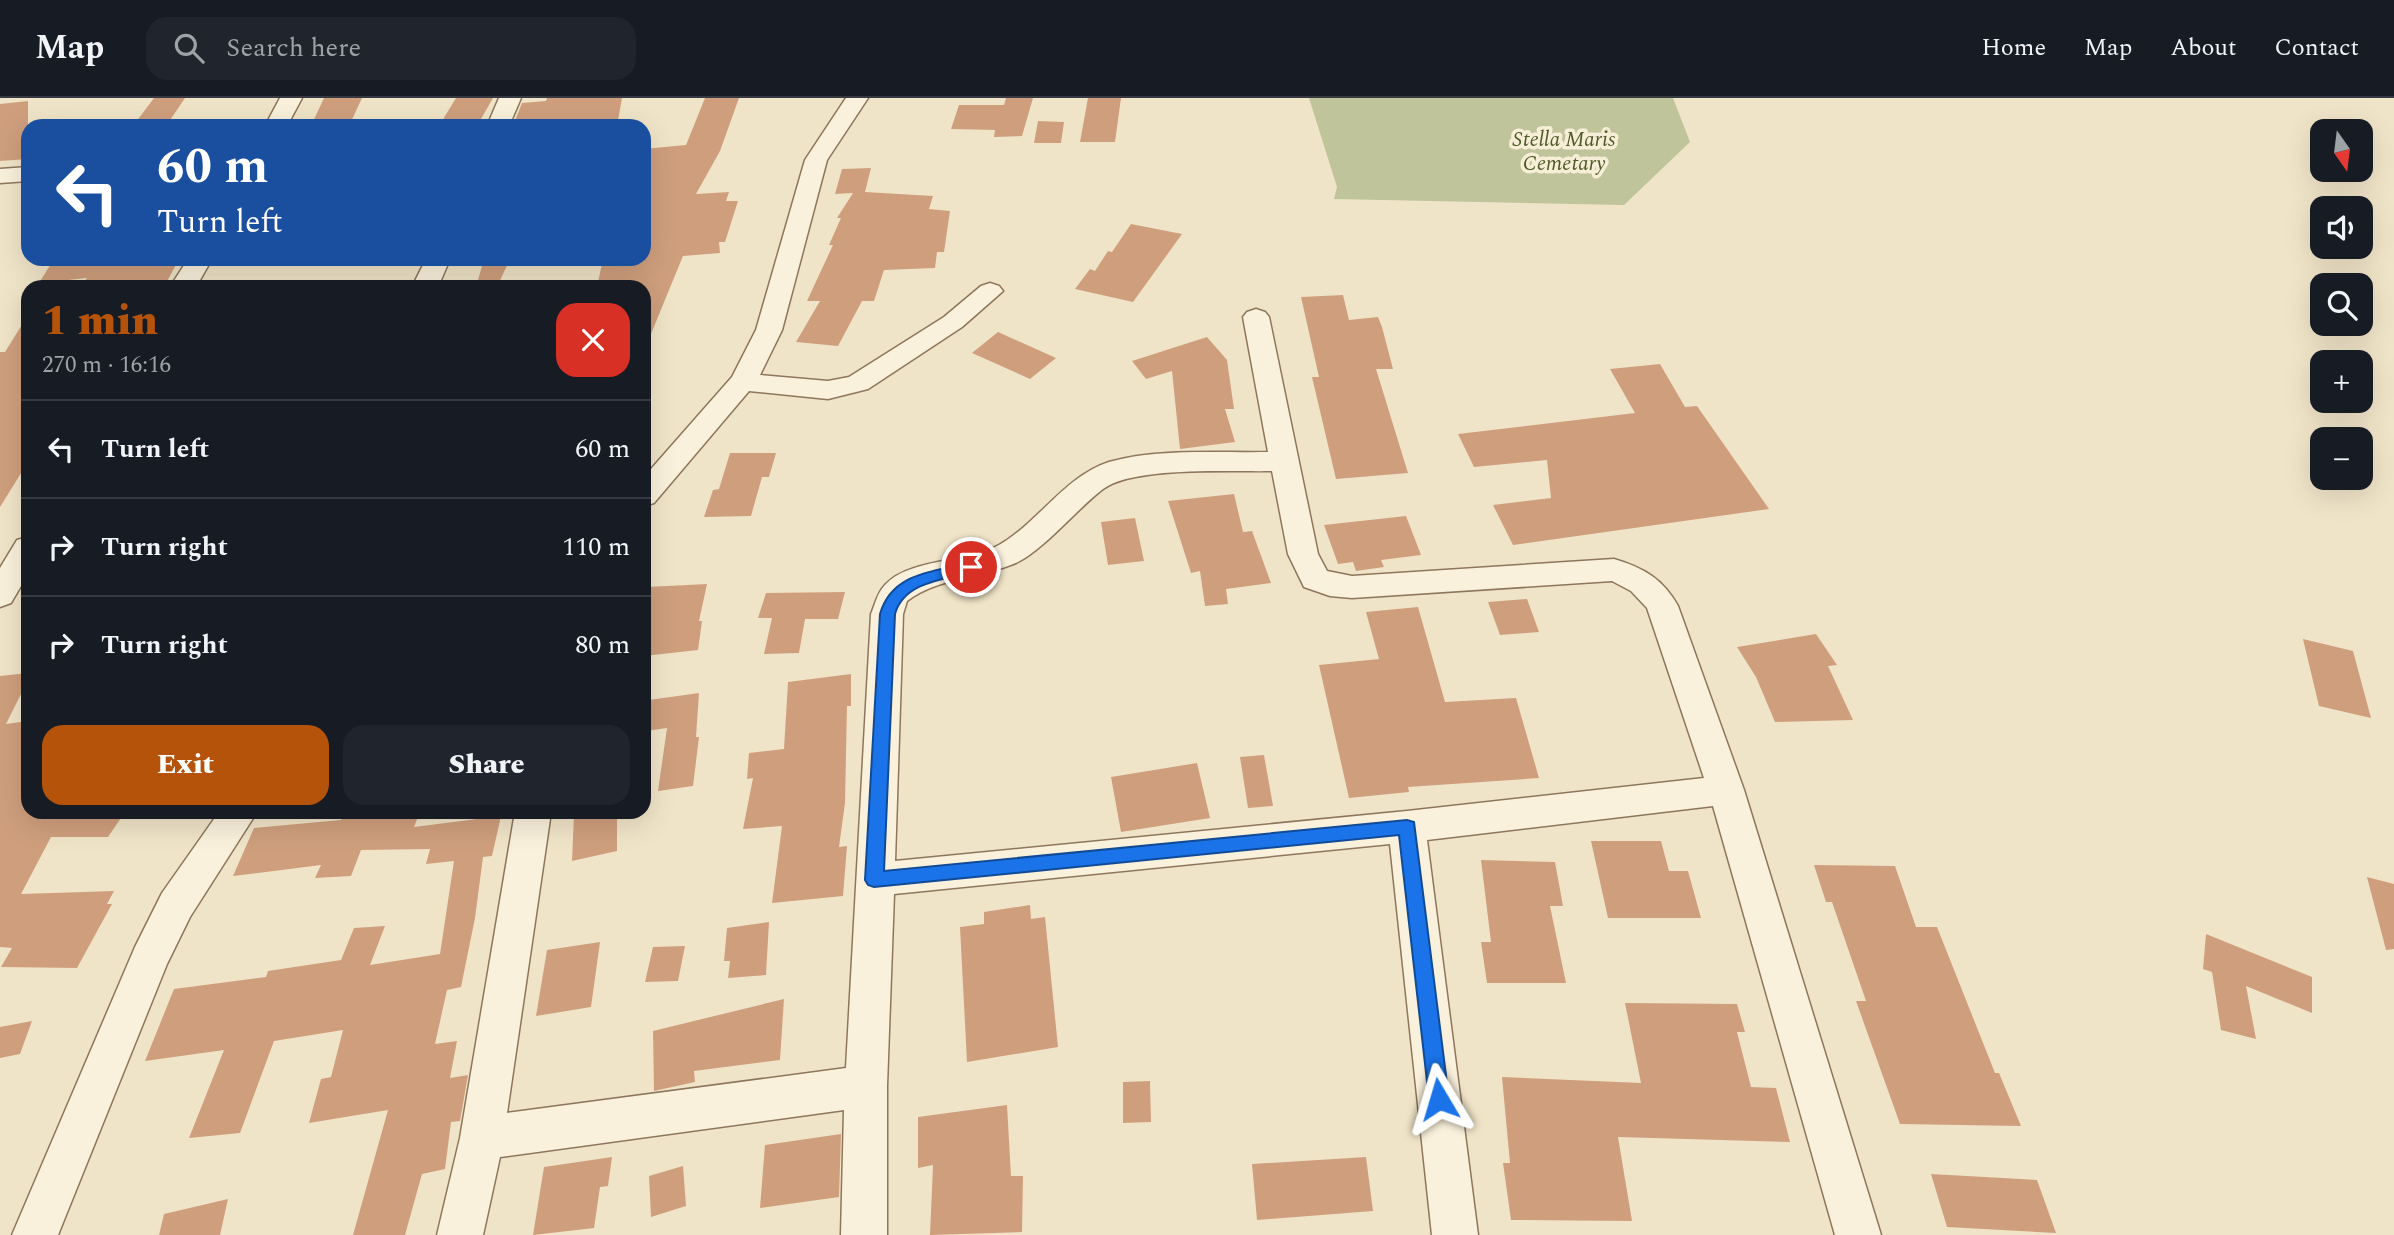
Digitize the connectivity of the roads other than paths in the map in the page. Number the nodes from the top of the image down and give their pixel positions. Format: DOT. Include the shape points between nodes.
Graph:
graph roads {
  1 [pos="290,98"];
  2 [pos="510,98"];
  3 [pos="857,98"];
  4 [pos="280,119"];
  5 [pos="501,119"];
  6 [pos="21,174"];
  7 [pos="0,176"];
  8 [pos="990,291"];
  9 [pos="1256,317"];
  10 [pos="742,382"];
  11 [pos="1284,461"];
  12 [pos="651,488"];
  13 [pos="21,560"];
  14 [pos="21,595"];
  15 [pos="0,596"];
  16 [pos="1726,790"];
  17 [pos="234,819"];
  18 [pos="532,819"];
  19 [pos="1407,827"];
  20 [pos="874,880"];
  21 [pos="866,1086"];
  22 [pos="482,1138"];
  23 [pos="35,1235"];
  24 [pos="460,1235"];
  25 [pos="864,1235"];
  26 [pos="1455,1235"];
  27 [pos="1858,1235"];
  1 -- 4 [label="street"];
  2 -- 5 [label="street"];
  3 -- 10 [label="street" via="816,160 769,330"];
  6 -- 7 [label="street"];
  8 -- 10 [label="street" via="953,322 858,383 828,390"];
  9 -- 11 [label="street"];
  10 -- 12 [label="street"];
  11 -- 16 [label="street" via="1306,562 1315,579 1330,585 1614,569 1639,578 1662,606"];
  11 -- 20 [label="street" via="1158,464 1117,470 1095,480 995,561 898,591 887,614"];
  13 -- 15 [label="street"];
  14 -- 15 [label="street"];
  16 -- 19 [label="street"];
  16 -- 27 [label="street"];
  17 -- 23 [label="street" via="176,905 145,969"];
  18 -- 22 [label="street"];
  19 -- 20 [label="street"];
  19 -- 26 [label="street"];
  20 -- 21 [label="street"];
  21 -- 22 [label="street"];
  21 -- 25 [label="street"];
  22 -- 24 [label="street"];
}
